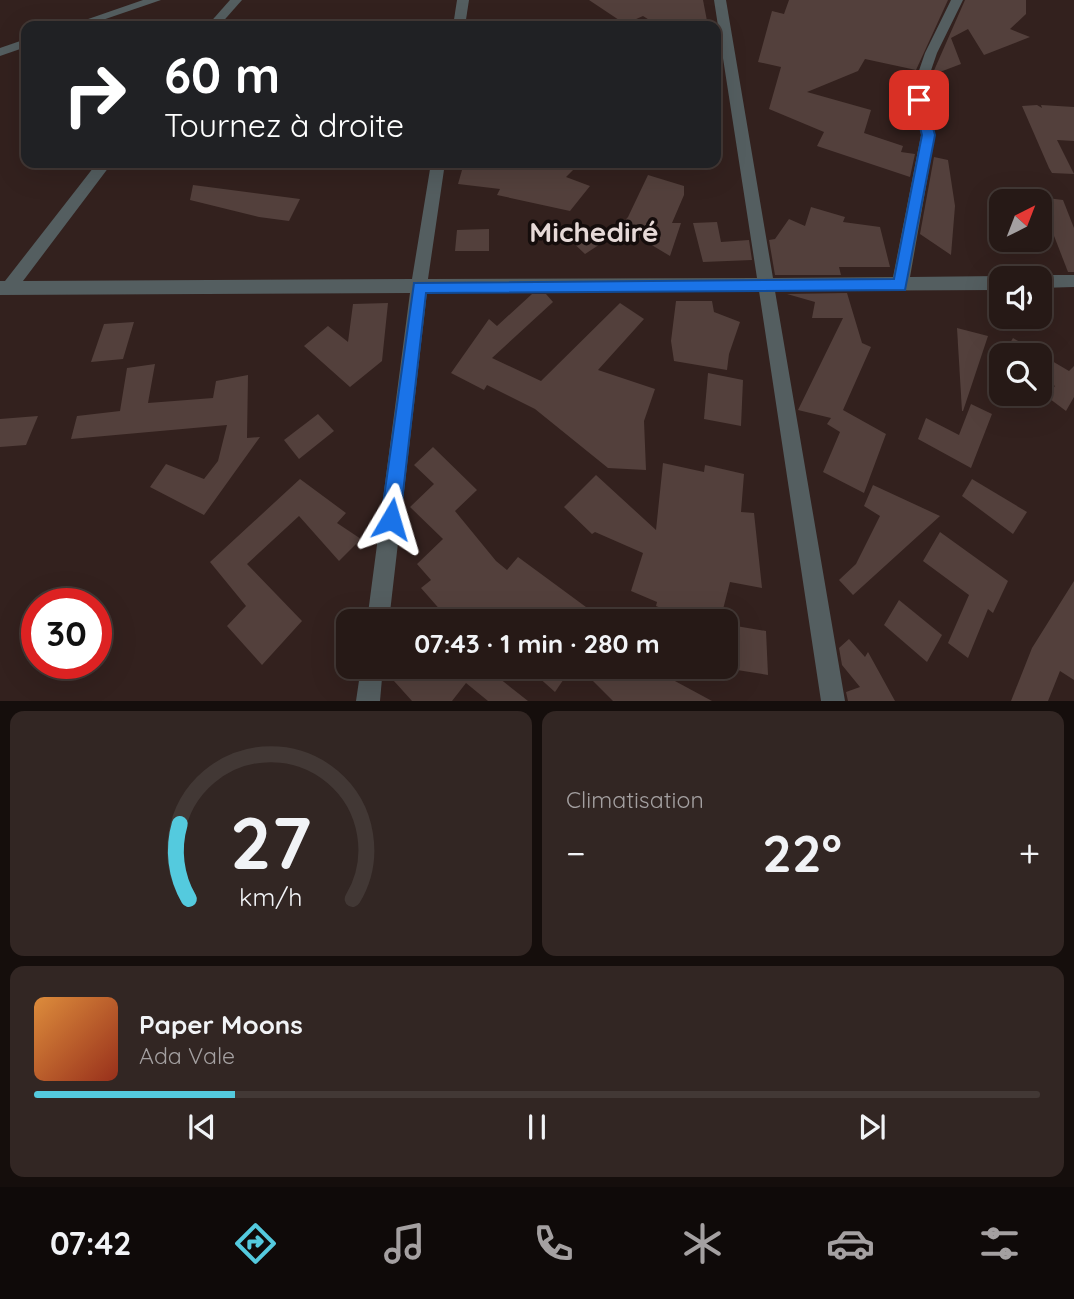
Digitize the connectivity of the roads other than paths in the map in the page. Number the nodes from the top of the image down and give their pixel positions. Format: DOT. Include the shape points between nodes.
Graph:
graph roads {
  1 [pos="155,0"];
  2 [pos="236,0"];
  3 [pos="463,0"];
  4 [pos="720,0"];
  5 [pos="957,0"];
  6 [pos="90,21"];
  7 [pos="217,21"];
  8 [pos="460,21"];
  9 [pos="21,45"];
  10 [pos="0,52"];
  11 [pos="101,168"];
  12 [pos="437,168"];
  13 [pos="1074,281"];
  14 [pos="1052,282"];
  15 [pos="989,283"];
  16 [pos="766,285"];
  17 [pos="900,285"];
  18 [pos="5,288"];
  19 [pos="419,288"];
  20 [pos="379,609"];
  21 [pos="371,679"];
  22 [pos="368,701"];
  23 [pos="833,701"];
  1 -- 6 [label="street"];
  2 -- 7 [label="street"];
  3 -- 8 [label="street"];
  4 -- 16 [label="street"];
  5 -- 17 [label="street" via="919,88 928,135"];
  9 -- 10 [label="street"];
  11 -- 18 [label="street"];
  12 -- 19 [label="street"];
  13 -- 14 [label="street"];
  15 -- 17 [label="street"];
  16 -- 17 [label="street"];
  16 -- 19 [label="street"];
  16 -- 23 [label="street"];
  18 -- 19 [label="street"];
  19 -- 20 [label="street"];
  21 -- 22 [label="street"];
}
